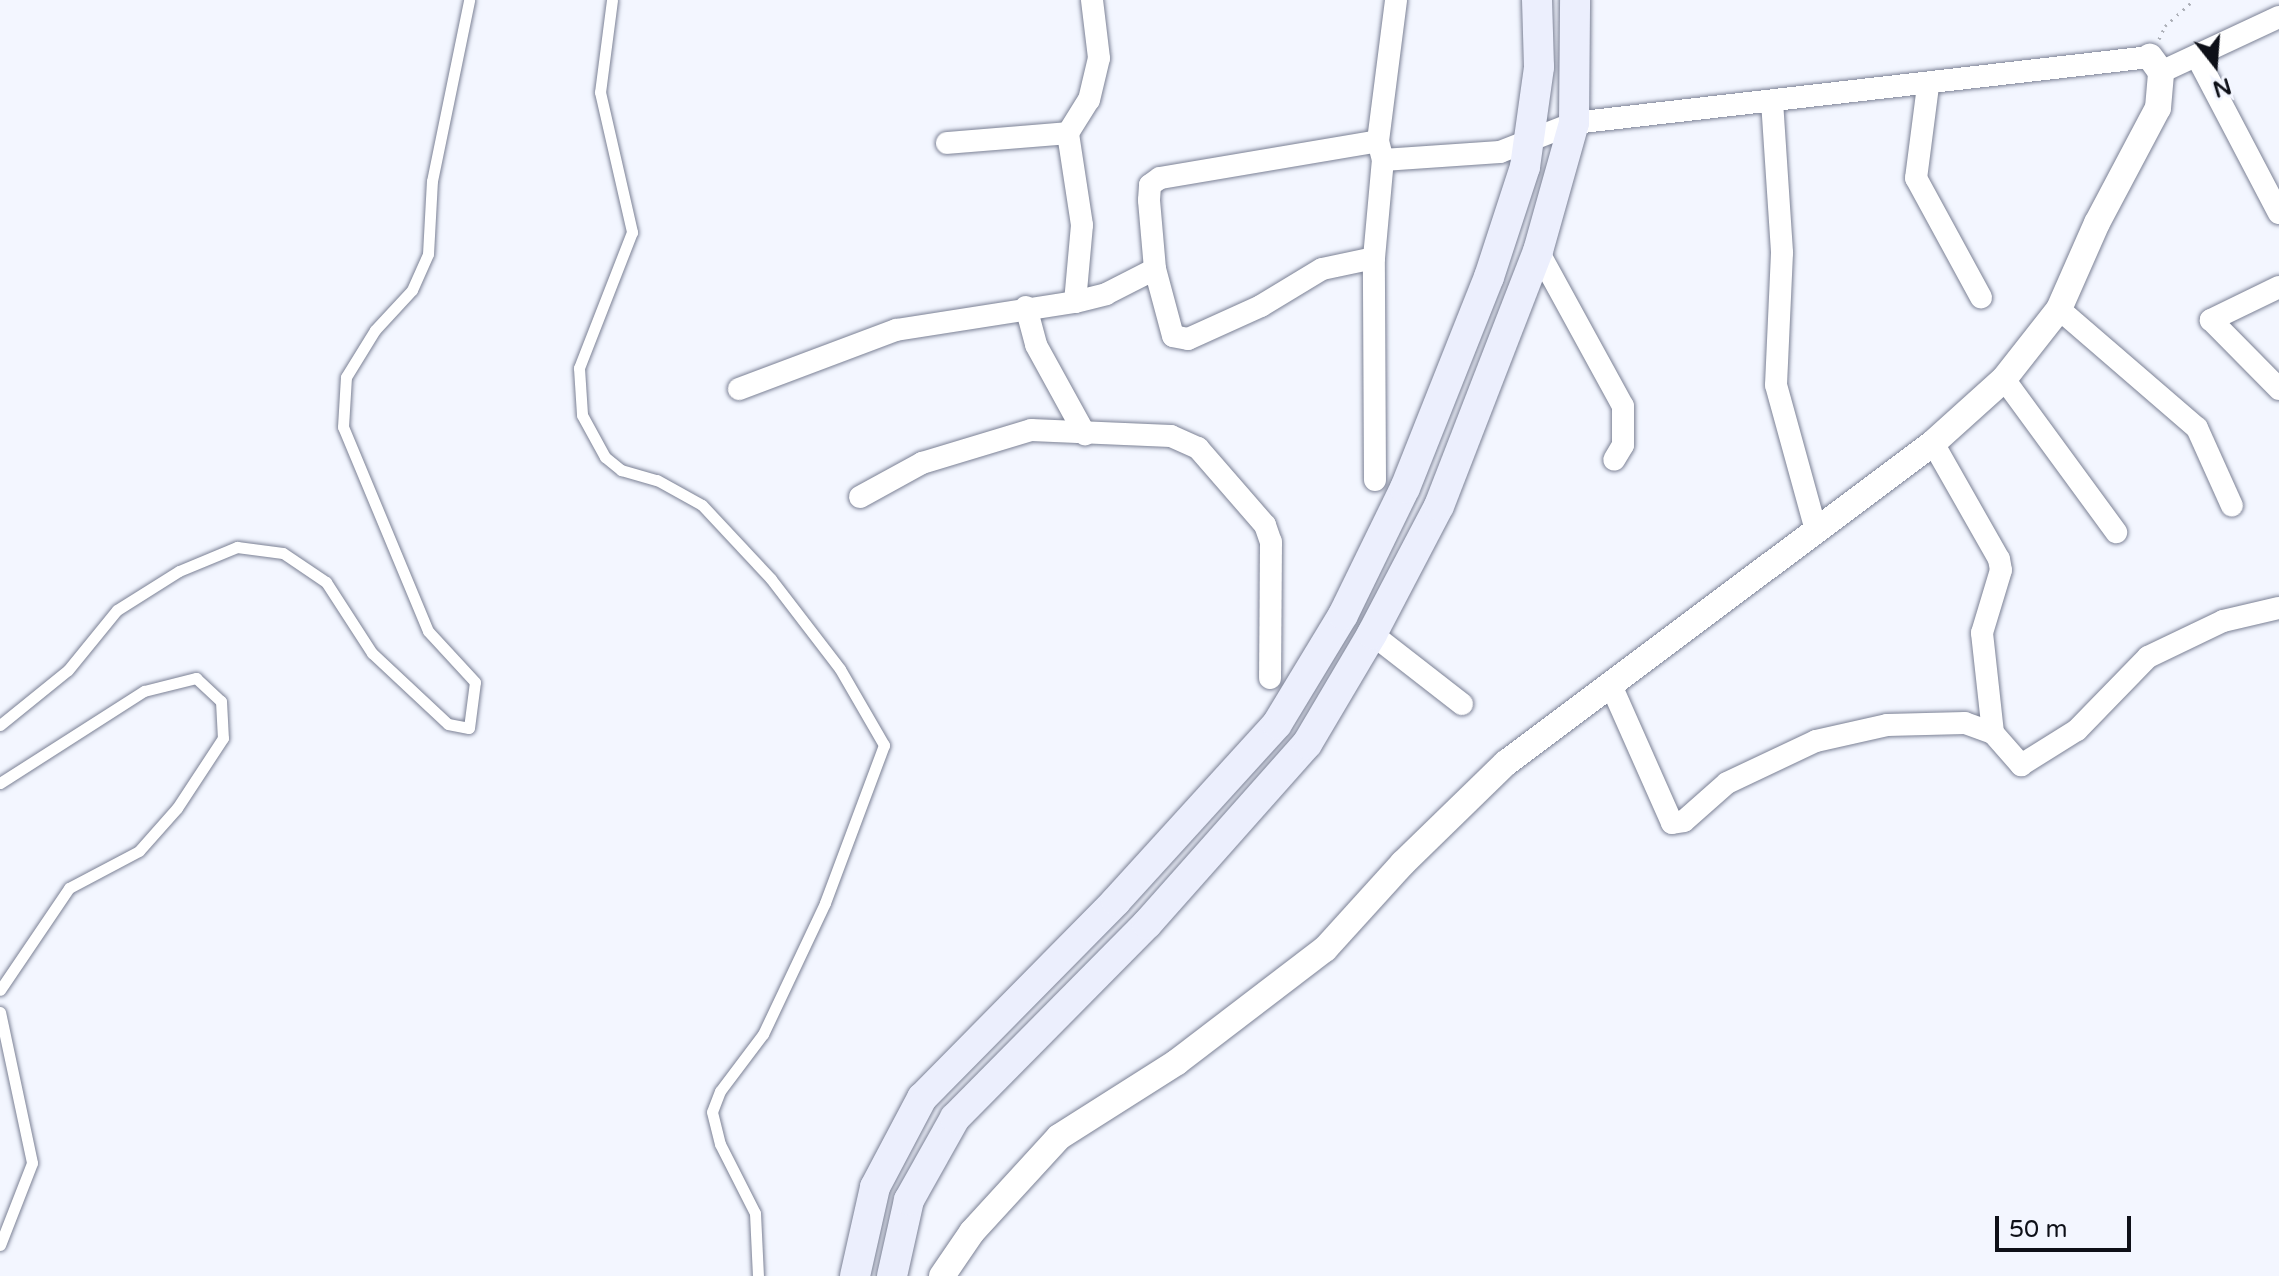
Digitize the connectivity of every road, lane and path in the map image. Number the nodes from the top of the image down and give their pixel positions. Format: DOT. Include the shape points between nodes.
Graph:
graph roads {
  1 [pos="469,0"];
  2 [pos="612,0"];
  3 [pos="1092,0"];
  4 [pos="1396,0"];
  5 [pos="1537,0"];
  6 [pos="1575,0"];
  7 [pos="2194,0"];
  8 [pos="2279,17"];
  9 [pos="2198,59"];
  10 [pos="2156,65"];
  11 [pos="1928,86"];
  12 [pos="1772,101"];
  13 [pos="1574,123"];
  14 [pos="1068,133"];
  15 [pos="1531,140"];
  16 [pos="947,143"];
  17 [pos="1380,150"];
  18 [pos="2279,213"];
  19 [pos="1538,251"];
  20 [pos="1374,258"];
  21 [pos="1155,269"];
  22 [pos="2279,287"];
  23 [pos="1981,297"];
  24 [pos="1075,302"];
  25 [pos="1026,307"];
  26 [pos="2059,309"];
  27 [pos="2004,379"];
  28 [pos="739,389"];
  29 [pos="2279,389"];
  30 [pos="1085,434"];
  31 [pos="1933,443"];
  32 [pos="1614,460"];
  33 [pos="1375,480"];
  34 [pos="860,497"];
  35 [pos="2232,506"];
  36 [pos="1815,527"];
  37 [pos="2116,532"];
  38 [pos="2279,608"];
  39 [pos="1372,634"];
  40 [pos="1270,678"];
  41 [pos="1610,683"];
  42 [pos="1462,704"];
  43 [pos="0,725"];
  44 [pos="1993,733"];
  45 [pos="0,783"];
  46 [pos="0,990"];
  47 [pos="0,1012"];
  48 [pos="0,1245"];
  49 [pos="758,1276"];
  50 [pos="855,1276"];
  51 [pos="892,1276"];
  52 [pos="942,1276"];
  1 -- 43 [label="lane" via="432,181 428,254 412,290 375,330 346,377 343,427 428,631 475,682 469,728 448,724 372,653 326,582 283,553 237,547 179,571 117,610 68,670"];
  2 -- 49 [label="lane" via="600,92 632,232 579,368 582,415 605,457 621,470 657,480 702,505 771,579 840,669 884,745 825,903 763,1034 720,1091 712,1112 720,1144 755,1213"];
  3 -- 14 [label="street" via="1099,58 1089,100"];
  4 -- 17 [label="street"];
  5 -- 15 [label="main road" via="1539,67"];
  6 -- 13 [label="main road"];
  7 -- 10 [label="path" via="2165,26"];
  8 -- 9 [label="street"];
  9 -- 10 [label="street"];
  9 -- 18 [label="street"];
  10 -- 11 [label="street"];
  10 -- 26 [label="street" via="2158,108"];
  11 -- 12 [label="street"];
  11 -- 23 [label="street" via="1913,169"];
  12 -- 13 [label="street"];
  12 -- 36 [label="street" via="1782,253 1776,385"];
  13 -- 15 [label="street"];
  13 -- 19 [label="main road"];
  14 -- 16 [label="street"];
  14 -- 24 [label="street" via="1082,225"];
  15 -- 17 [label="street" via="1500,152"];
  15 -- 50 [label="main road" via="1489,277 1405,488 1310,675 1277,724 1116,901 922,1098 875,1187"];
  17 -- 20 [label="street"];
  17 -- 21 [label="street" via="1160,178 1150,185 1149,200"];
  19 -- 32 [label="street" via="1623,406 1623,445"];
  19 -- 39 [label="main road" via="1439,506"];
  20 -- 21 [label="street" via="1322,269 1261,306 1188,339 1173,336"];
  20 -- 33 [label="street"];
  21 -- 24 [label="street" via="1106,294"];
  22 -- 29 [label="street" via="2211,320"];
  24 -- 25 [label="street"];
  25 -- 28 [label="street" via="896,330"];
  25 -- 30 [label="street" via="1036,345"];
  26 -- 27 [label="street"];
  26 -- 35 [label="street" via="2197,428"];
  27 -- 31 [label="street"];
  27 -- 37 [label="street"];
  30 -- 34 [label="street" via="1031,430 922,463"];
  30 -- 40 [label="street" via="1171,436 1198,448 1265,525 1271,542"];
  31 -- 36 [label="street"];
  31 -- 44 [label="street" via="1999,559 1982,633"];
  36 -- 41 [label="street"];
  38 -- 44 [label="street" via="2223,621 2148,657 2077,730 2029,764 2012,760"];
  39 -- 42 [label="street"];
  39 -- 51 [label="main road" via="1307,744 1147,924 955,1118 909,1200"];
  41 -- 44 [label="street" via="1672,823 1684,821 1727,783 1816,741 1887,725 1965,723"];
  41 -- 52 [label="street" via="1506,763 1403,863 1325,949 1177,1062 1059,1137 972,1232"];
  45 -- 46 [label="lane" via="144,691 196,678 221,701 223,738 177,808 139,851 69,888"];
  47 -- 48 [label="lane" via="32,1163"];
}
